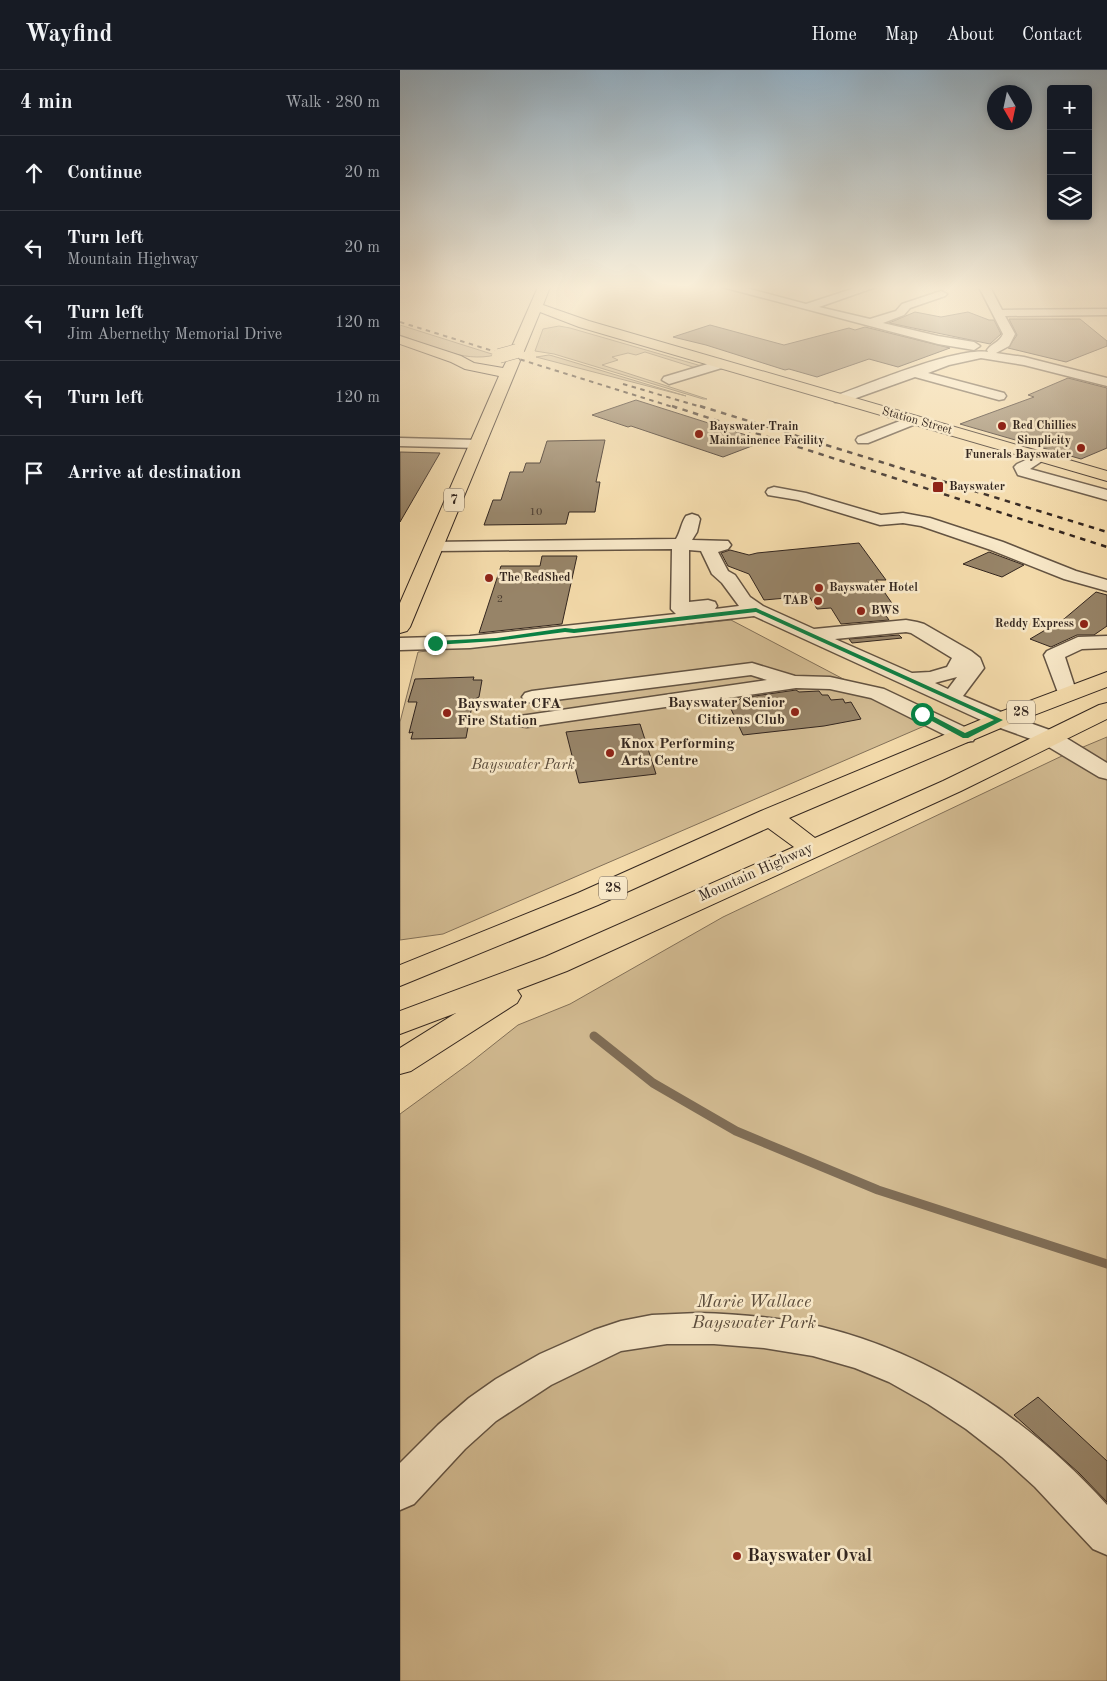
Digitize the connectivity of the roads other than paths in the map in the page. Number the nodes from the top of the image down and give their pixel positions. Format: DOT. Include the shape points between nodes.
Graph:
graph roads {
  1 [pos="462,362"];
  2 [pos="716,362"];
  3 [pos="945,362"];
  4 [pos="1025,362"];
  5 [pos="512,363"];
  6 [pos="722,364"];
  7 [pos="914,373"];
  8 [pos="669,380"];
  9 [pos="1107,382"];
  10 [pos="999,396"];
  11 [pos="840,399"];
  12 [pos="913,420"];
  13 [pos="863,440"];
  14 [pos="400,442"];
  15 [pos="478,444"];
  16 [pos="1041,457"];
  17 [pos="1107,476"];
  18 [pos="774,492"];
  19 [pos="1107,495"];
  20 [pos="687,532"];
  21 [pos="437,539"];
  22 [pos="1107,586"];
  23 [pos="750,606"];
  24 [pos="400,627"];
  25 [pos="574,631"];
  26 [pos="818,638"];
  27 [pos="1107,642"];
  28 [pos="400,644"];
  29 [pos="400,654"];
  30 [pos="964,655"];
  31 [pos="1107,679"];
  32 [pos="909,680"];
  33 [pos="796,682"];
  34 [pos="1107,686"];
  35 [pos="1067,694"];
  36 [pos="532,697"];
  37 [pos="951,698"];
  38 [pos="1107,710"];
  39 [pos="1000,720"];
  40 [pos="528,721"];
  41 [pos="965,736"];
  42 [pos="1050,738"];
  43 [pos="1014,756"];
  44 [pos="1101,769"];
  45 [pos="770,816"];
  46 [pos="812,848"];
  47 [pos="454,954"];
  48 [pos="400,955"];
  49 [pos="556,964"];
  50 [pos="400,976"];
  51 [pos="400,1023"];
  52 [pos="400,1063"];
  53 [pos="400,1491"];
  54 [pos="1107,1535"];
  1 -- 5 [label="main road" via="470,366"];
  2 -- 6 [label="main road, Station Street"];
  3 -- 7 [label="street"];
  4 -- 9 [label="street"];
  5 -- 15 [label="main road, 7"];
  6 -- 8 [label="street"];
  6 -- 11 [label="main road, Station Street"];
  7 -- 10 [label="street"];
  7 -- 11 [label="street"];
  11 -- 12 [label="main road, Station Street"];
  12 -- 13 [label="street"];
  12 -- 16 [label="main road, Station Street"];
  14 -- 15 [label="street"];
  15 -- 21 [label="main road, 7"];
  16 -- 17 [label="main road, Station Street"];
  16 -- 19 [label="street" via="1022,467 1023,472"];
  18 -- 22 [label="street" via="800,496 880,520 904,518 924,522"];
  20 -- 21 [label="street" via="602,538"];
  20 -- 23 [label="street" via="718,546 709,550 721,574 729,579"];
  20 -- 23 [label="street" via="680,609"];
  21 -- 24 [label="main road, 7"];
  23 -- 25 [label="street"];
  23 -- 26 [label="street"];
  25 -- 28 [label="street" via="470,642"];
  25 -- 29 [label="street" via="540,642"];
  26 -- 30 [label="street" via="918,634 942,642"];
  26 -- 32 [label="street"];
  27 -- 35 [label="street" via="1078,643 1054,655"];
  30 -- 32 [label="street" via="954,672"];
  30 -- 37 [label="street" via="973,662 974,668"];
  31 -- 35 [label="main road, 28"];
  32 -- 37 [label="street"];
  33 -- 36 [label="street" via="752,669"];
  33 -- 40 [label="street"];
  33 -- 41 [label="street" via="830,684 877,694"];
  34 -- 39 [label="main road"];
  35 -- 39 [label="main road, 28"];
  37 -- 39 [label="street"];
  38 -- 42 [label="main road, Mountain Highway / 28"];
  39 -- 41 [label="main road, 28"];
  39 -- 42 [label="street"];
  41 -- 45 [label="main road, 28"];
  42 -- 43 [label="main road, Mountain Highway / 28"];
  42 -- 44 [label="street"];
  43 -- 44 [label="street" via="1059,754"];
  43 -- 46 [label="main road, Mountain Highway / 28"];
  45 -- 46 [label="main road"];
  45 -- 47 [label="main road, 28" via="588,899"];
  46 -- 49 [label="main road, Mountain Highway / 28"];
  47 -- 48 [label="main road"];
  47 -- 50 [label="main road, 28"];
  49 -- 51 [label="main road, Mountain Highway / 28"];
  49 -- 52 [label="main road"];
  53 -- 54 [label="street" via="470,1420 513,1388 560,1362 620,1337 668,1329 717,1328 772,1333 824,1343 870,1358 917,1379 1014,1443 1060,1483"];
}
